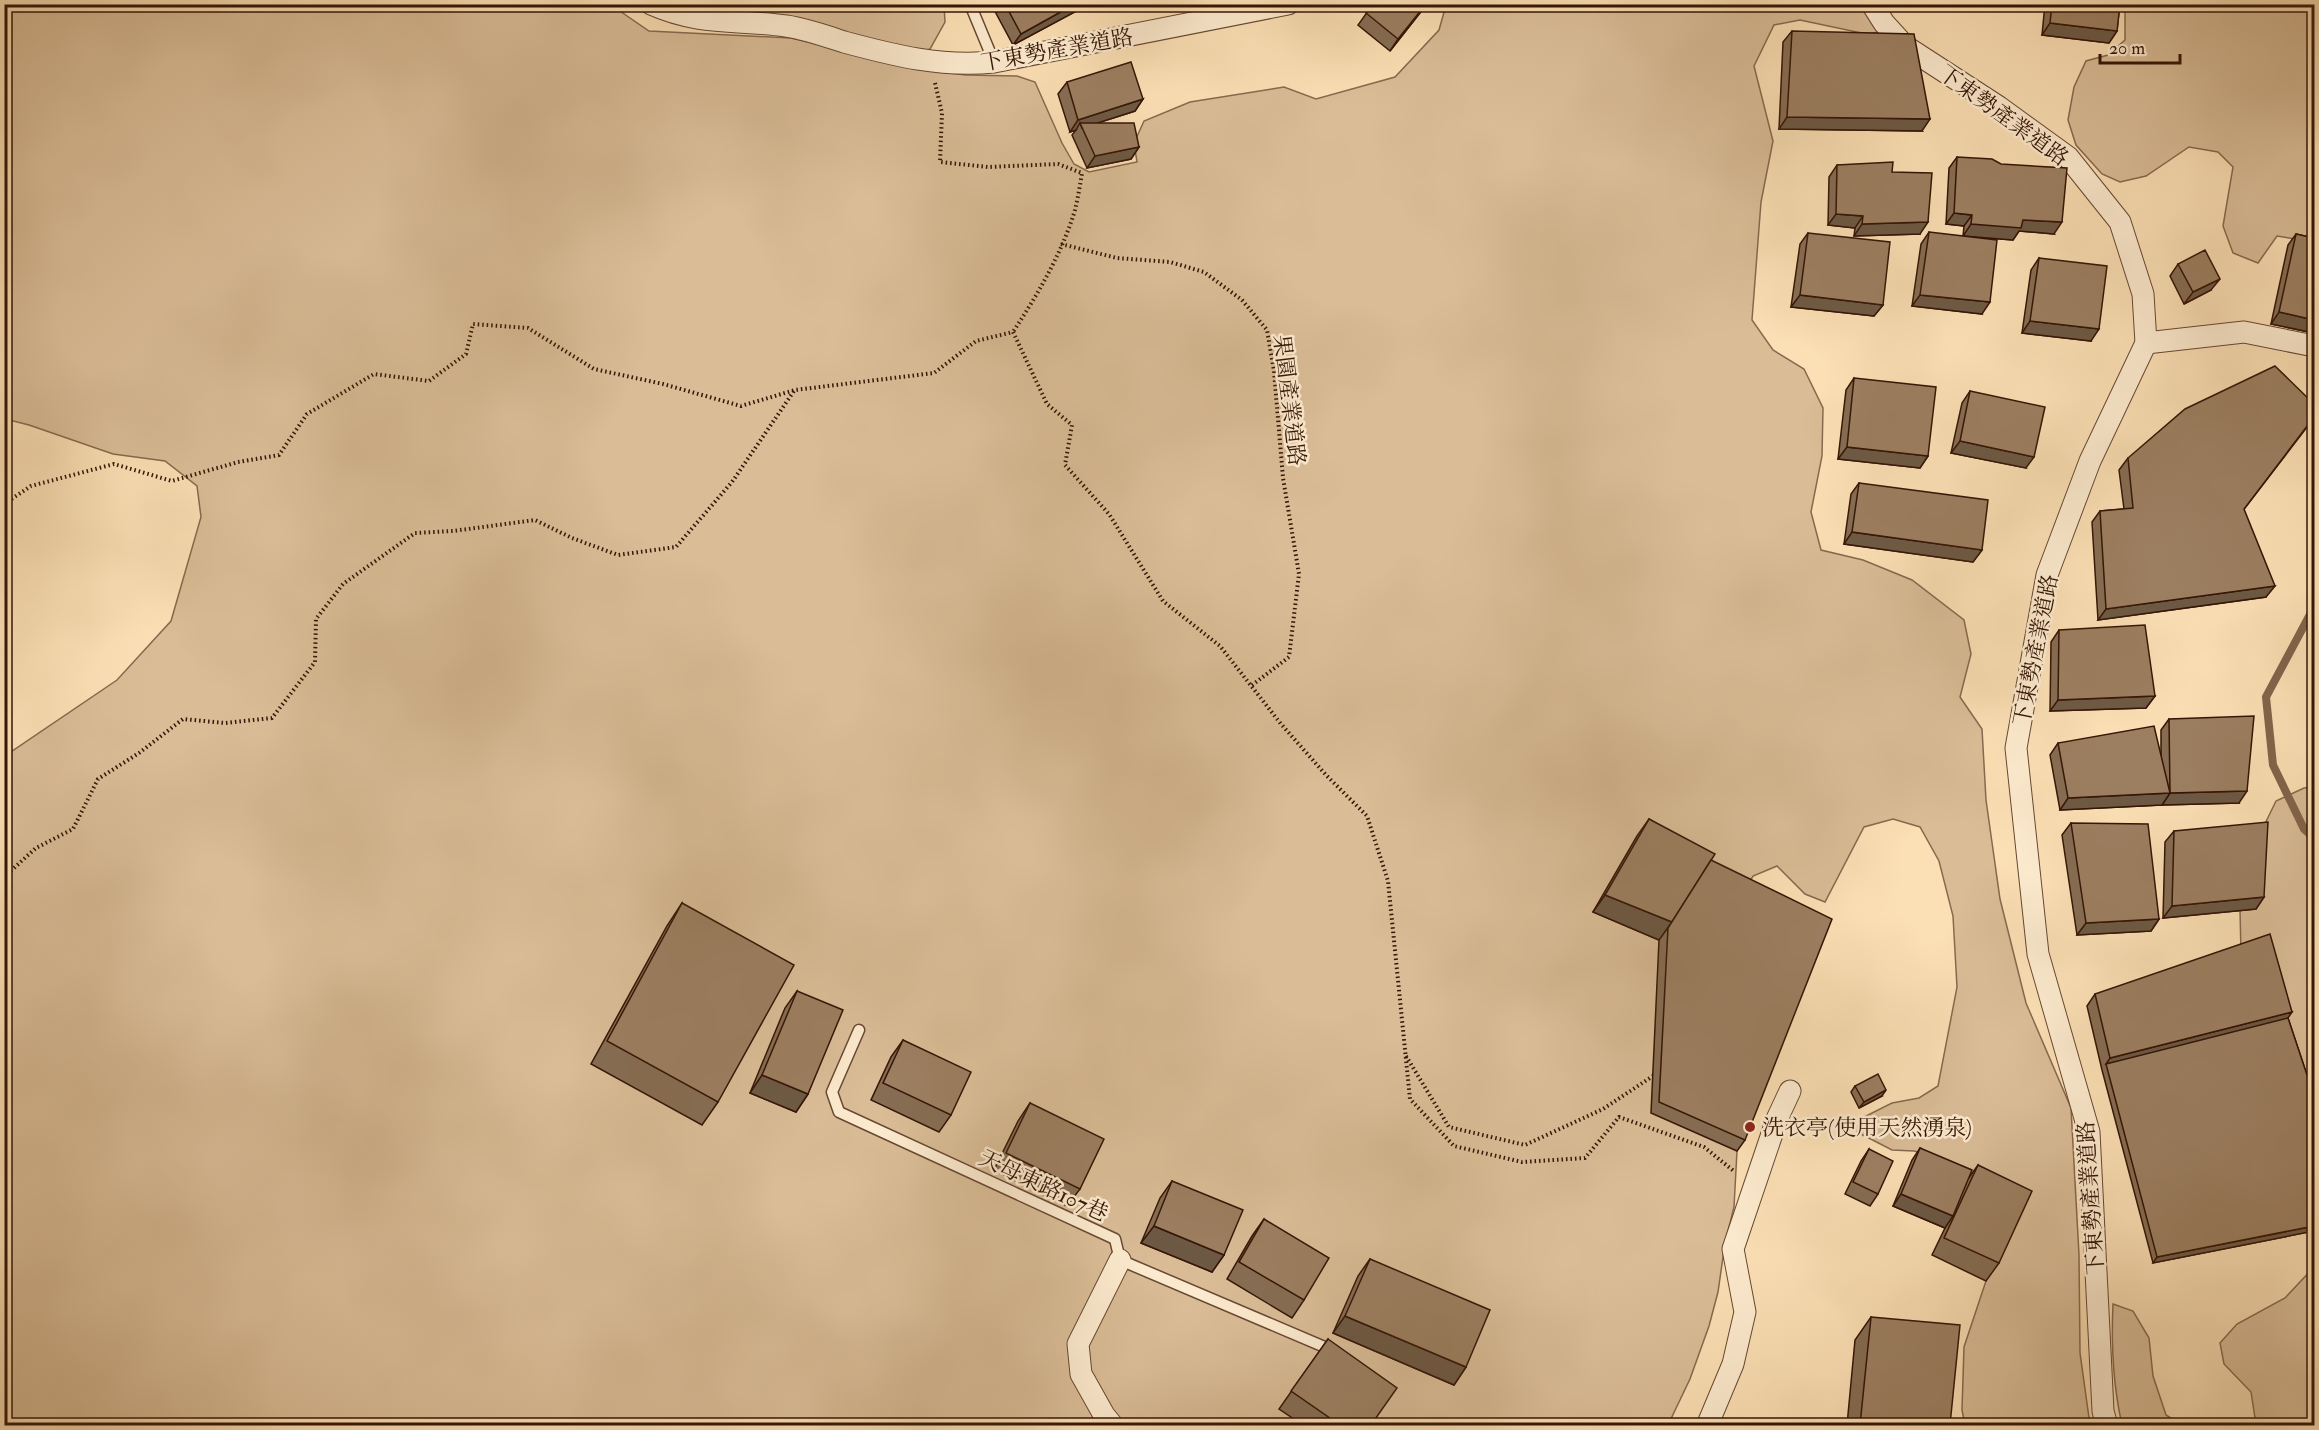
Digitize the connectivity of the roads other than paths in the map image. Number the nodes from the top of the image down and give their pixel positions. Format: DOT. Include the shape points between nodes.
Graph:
graph roads {
  1 [pos="651,4"];
  2 [pos="970,4"];
  3 [pos="1288,4"];
  4 [pos="1872,4"];
  5 [pos="994,62"];
  6 [pos="2146,343"];
  7 [pos="2314,346"];
  8 [pos="859,1030"];
  9 [pos="1790,1091"];
  10 [pos="1120,1260"];
  11 [pos="1334,1351"];
  12 [pos="1113,1425"];
  13 [pos="1707,1425"];
  14 [pos="2107,1425"];
  1 -- 5 [label="street, 下東勢產業道路" via="708,21 787,26 930,62"];
  2 -- 5 [label="lane"];
  3 -- 5 [label="street, 下東勢產業道路"];
  4 -- 6 [label="street, 下東勢產業道路" via="1905,46 2068,157 2120,222 2143,294"];
  6 -- 7 [label="street" via="2244,332"];
  6 -- 14 [label="street, 下東勢產業道路" via="2090,461 2047,575 2016,747 2038,954 2089,1132 2103,1411"];
  8 -- 10 [label="lane, 天母東路107巷" via="832,1092 839,1112 1115,1239"];
  9 -- 13 [label="street" via="1733,1249 1745,1312 1733,1364"];
  10 -- 11 [label="lane"];
  10 -- 12 [label="street" via="1078,1344 1081,1374"];
}
